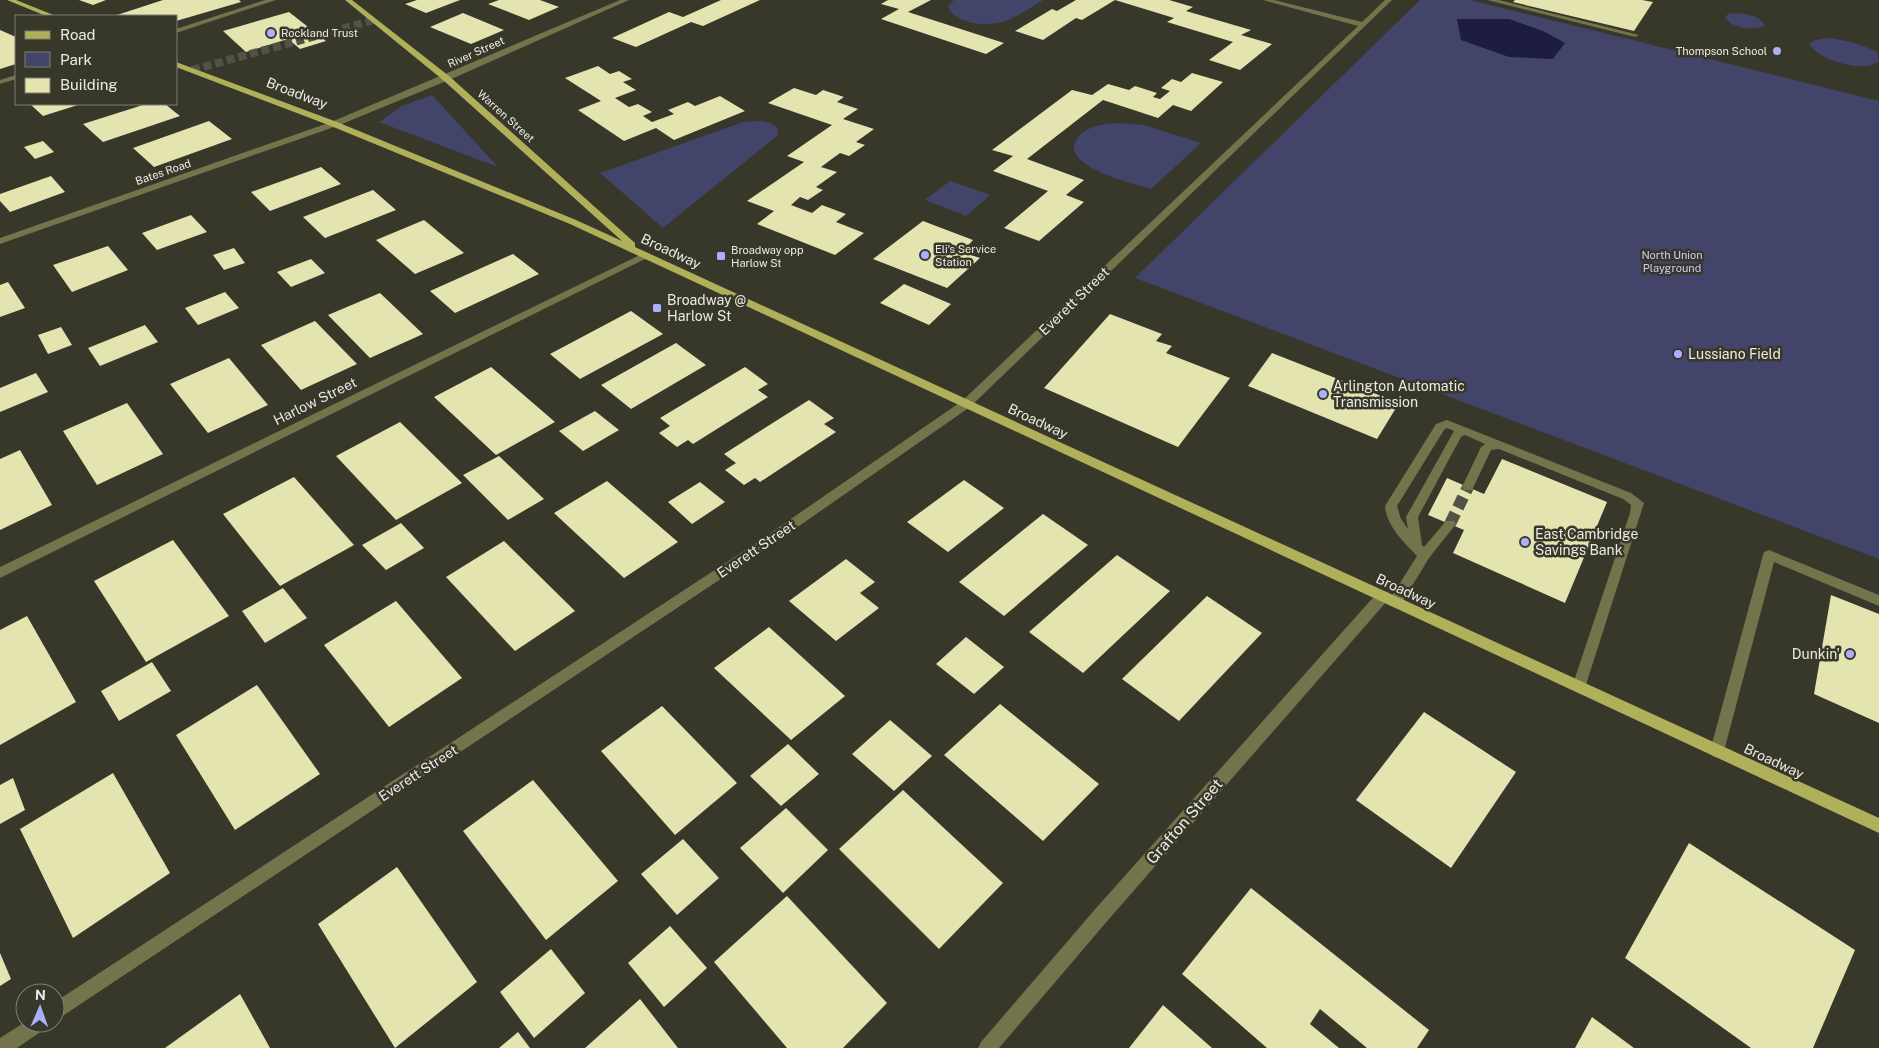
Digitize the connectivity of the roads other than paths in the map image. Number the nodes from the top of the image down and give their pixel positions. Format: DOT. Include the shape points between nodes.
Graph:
graph roads {
  1 [pos="10,0"];
  2 [pos="273,0"];
  3 [pos="348,0"];
  4 [pos="626,0"];
  5 [pos="1266,0"];
  6 [pos="1389,0"];
  7 [pos="1490,0"];
  8 [pos="49,15"];
  9 [pos="1364,26"];
  10 [pos="178,30"];
  11 [pos="1635,35"];
  12 [pos="178,65"];
  13 [pos="15,77"];
  14 [pos="446,78"];
  15 [pos="0,82"];
  16 [pos="334,124"];
  17 [pos="0,242"];
  18 [pos="644,256"];
  19 [pos="966,404"];
  20 [pos="1466,431"];
  21 [pos="1500,445"];
  22 [pos="1468,488"];
  23 [pos="1450,524"];
  24 [pos="1420,551"];
  25 [pos="0,574"];
  26 [pos="1389,599"];
  27 [pos="1879,601"];
  28 [pos="1579,687"];
  29 [pos="1717,751"];
  30 [pos="1879,826"];
  31 [pos="65,1005"];
  32 [pos="24,1033"];
  33 [pos="1,1048"];
  34 [pos="987,1048"];
  1 -- 8 [label="main road"];
  2 -- 10 [label="street"];
  3 -- 14 [label="main road, Warren Street"];
  4 -- 14 [label="street, River Street"];
  5 -- 9 [label="street"];
  6 -- 9 [label="street, Everett Street"];
  7 -- 11 [label="street"];
  9 -- 19 [label="street, Everett Street"];
  12 -- 16 [label="main road, Broadway"];
  13 -- 15 [label="street"];
  14 -- 16 [label="street, River Street"];
  14 -- 18 [label="main road, Warren Street"];
  16 -- 17 [label="street, Bates Road"];
  16 -- 18 [label="main road, Broadway" via="512,196"];
  18 -- 19 [label="main road, Broadway"];
  18 -- 25 [label="street, Harlow Street"];
  19 -- 26 [label="main road, Broadway"];
  19 -- 31 [label="street, Everett Street" via="761,546"];
  20 -- 21 [label="street"];
  20 -- 24 [label="street" via="1457,434 1412,517"];
  20 -- 24 [label="street" via="1447,424 1440,427 1391,506 1396,524"];
  21 -- 22 [label="street" via="1487,447"];
  21 -- 28 [label="street" via="1638,503"];
  23 -- 24 [label="street, Grafton Street"];
  24 -- 26 [label="street, Grafton Street"];
  26 -- 28 [label="main road, Broadway"];
  26 -- 34 [label="street, Grafton Street" via="1116,898"];
  27 -- 29 [label="street" via="1770,556"];
  28 -- 29 [label="main road, Broadway"];
  29 -- 30 [label="main road, Broadway"];
  32 -- 33 [label="street"];
}
